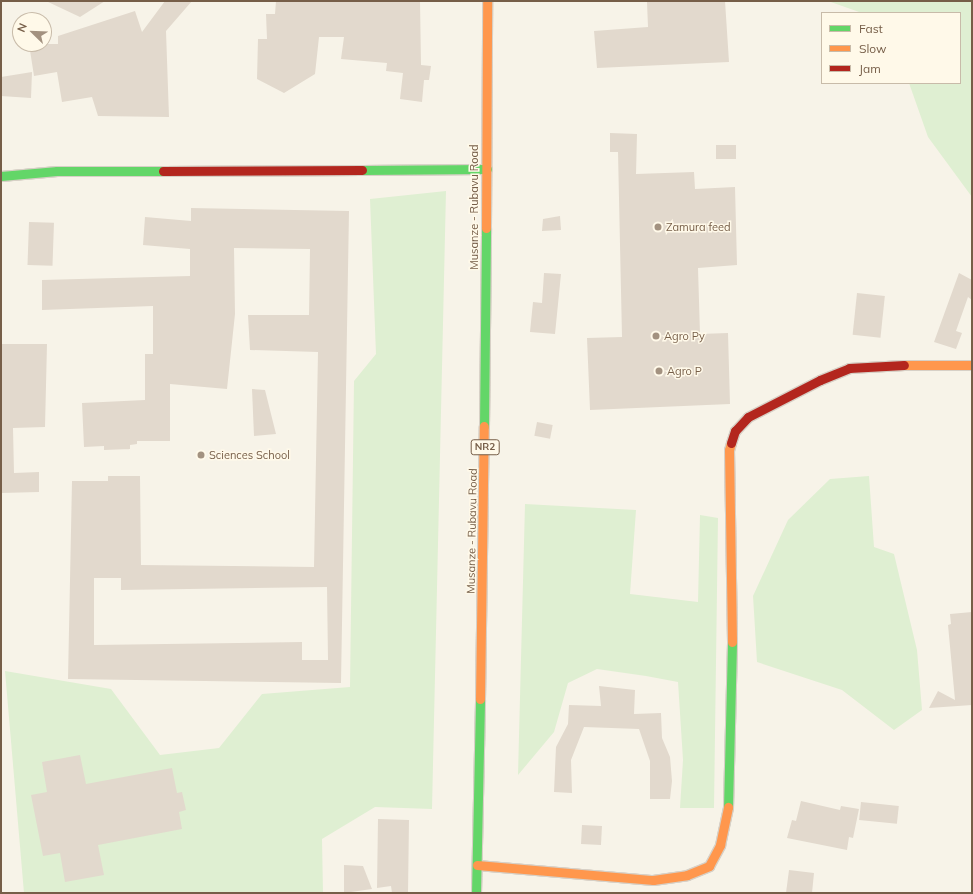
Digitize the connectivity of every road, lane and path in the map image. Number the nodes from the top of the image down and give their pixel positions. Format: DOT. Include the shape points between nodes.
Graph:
graph roads {
  1 [pos="487,1"];
  2 [pos="486,169"];
  3 [pos="1,176"];
  4 [pos="972,365"];
  5 [pos="477,865"];
  6 [pos="476,893"];
  1 -- 2 [label="main road, Musanze - Rubavu Road / NR2"];
  2 -- 3 [label="main road" via="57,171"];
  2 -- 5 [label="main road, Musanze - Rubavu Road / NR2" via="484,517"];
  4 -- 5 [label="main road" via="929,363 849,368 748,417 735,431 730,450 730,780 727,819 720,845 709,866 687,874 653,880"];
  5 -- 6 [label="main road, Musanze - Rubavu Road / NR2"];
}
